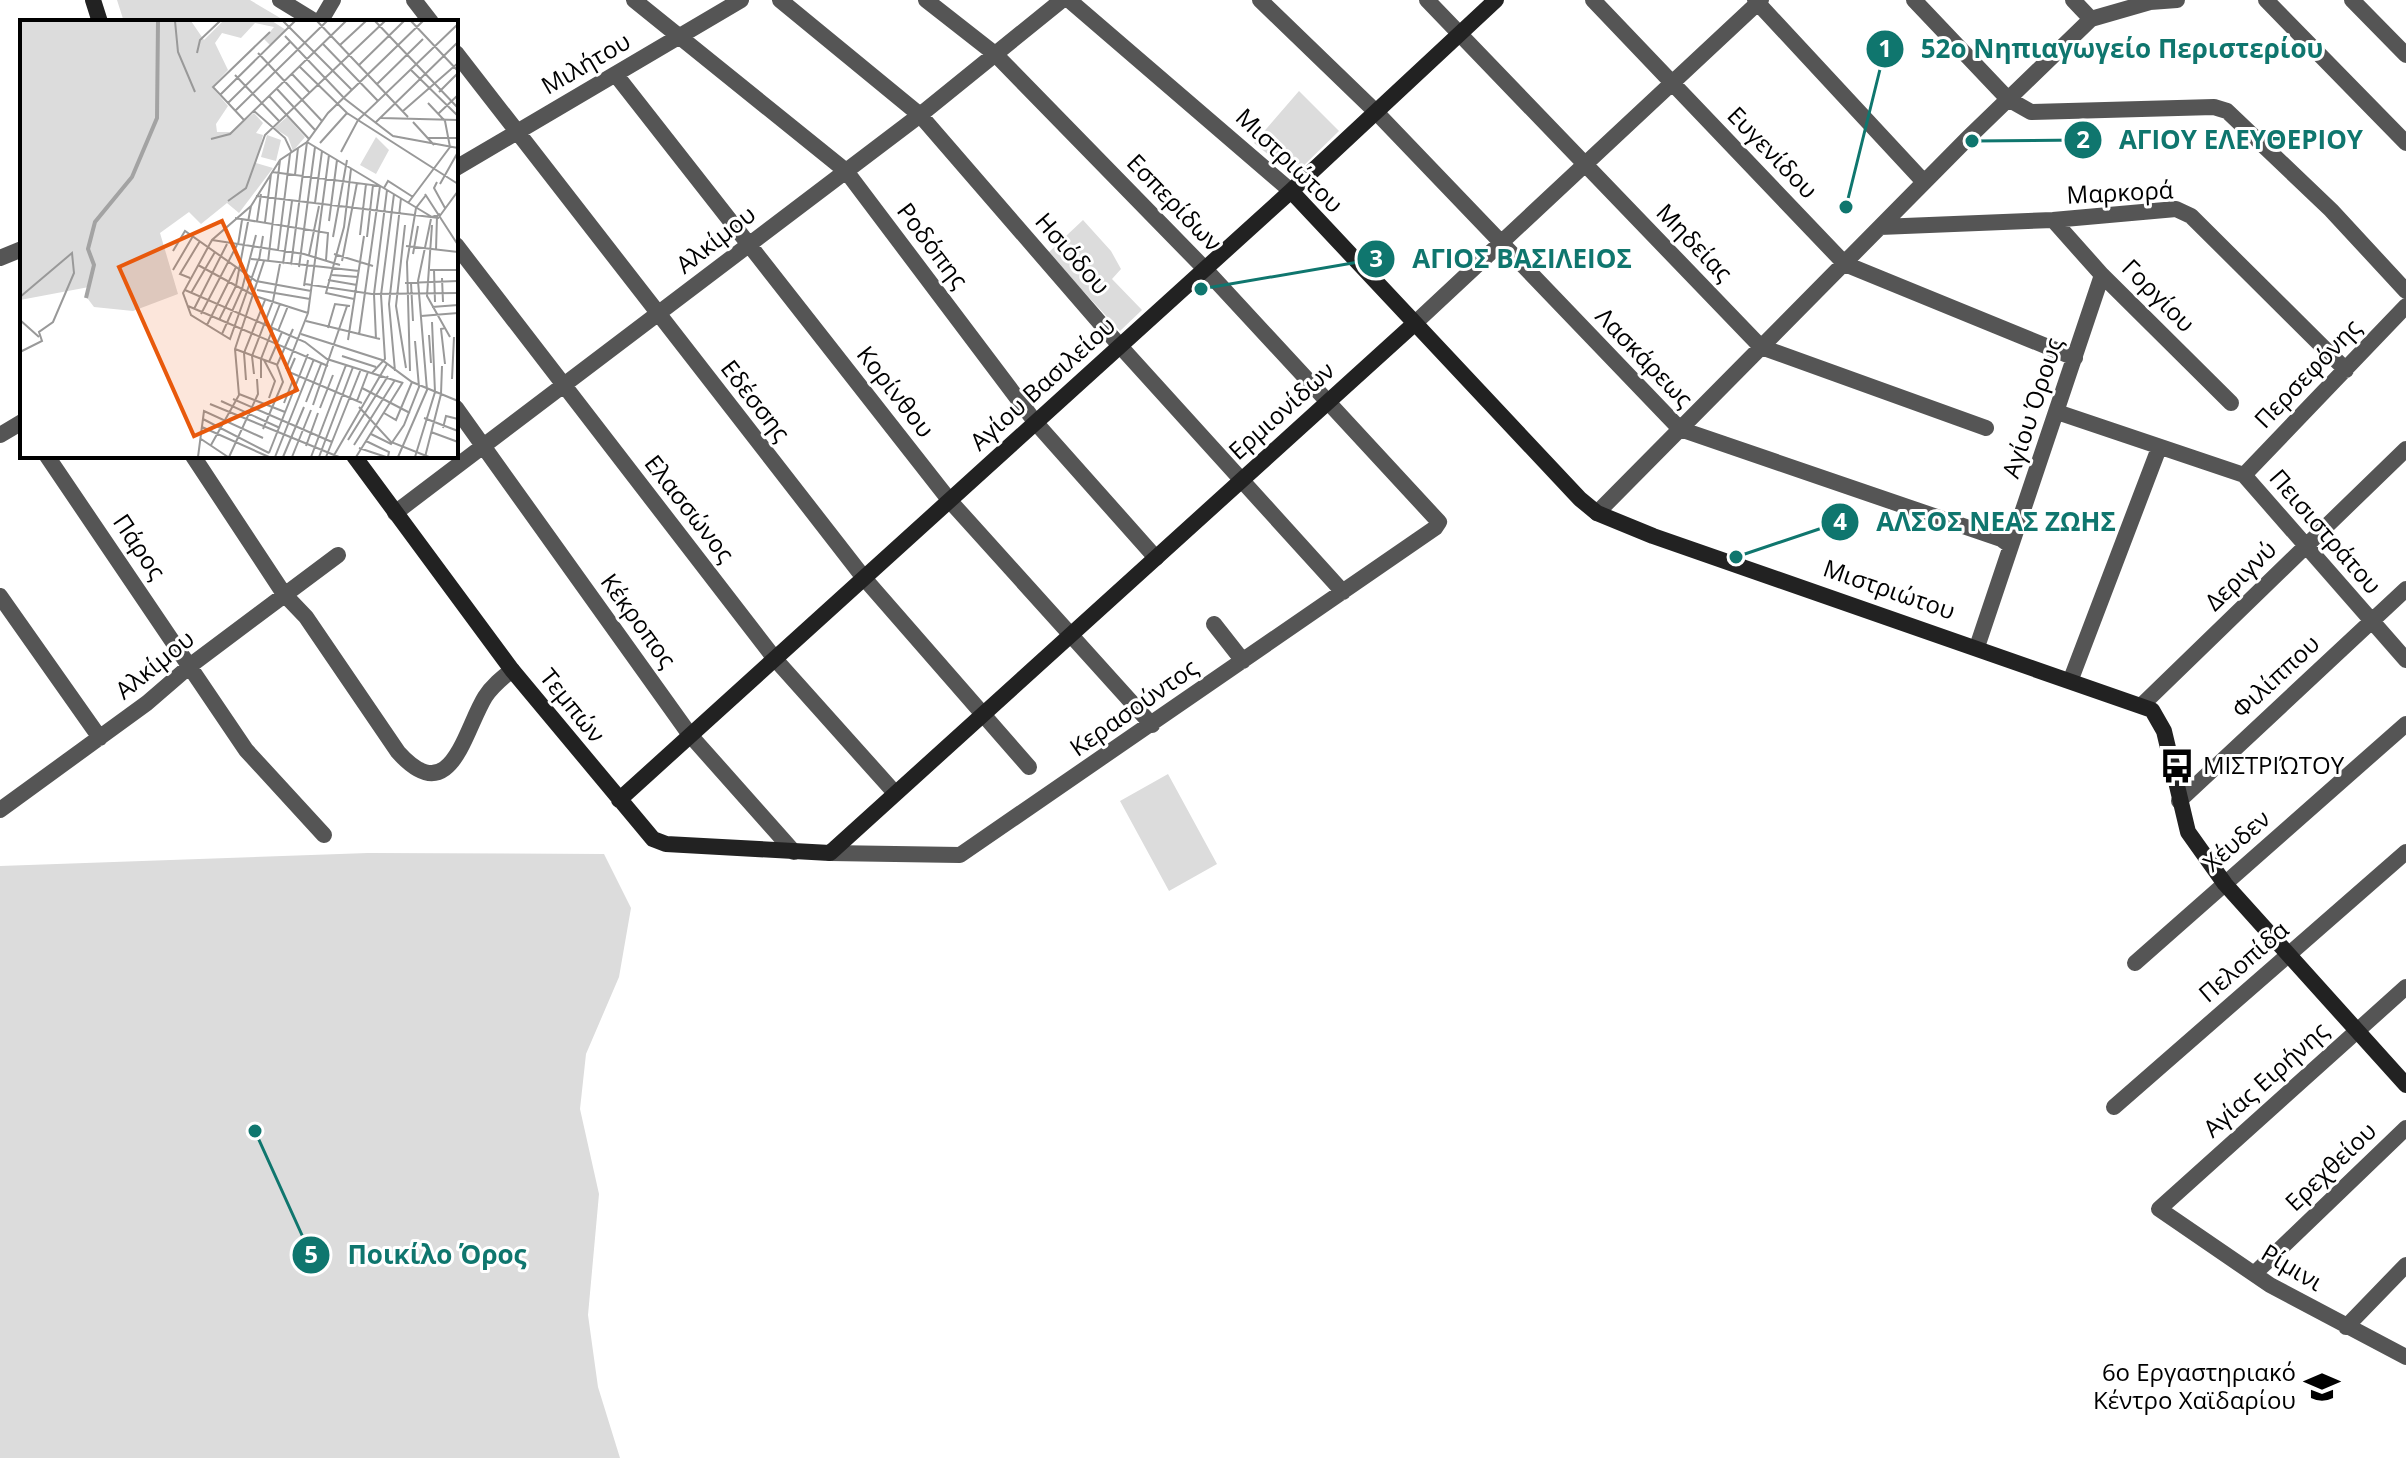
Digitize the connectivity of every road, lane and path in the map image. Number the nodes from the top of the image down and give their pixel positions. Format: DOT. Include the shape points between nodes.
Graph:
graph roads {
  1 [pos="93,0"];
  2 [pos="280,0"];
  3 [pos="333,0"];
  4 [pos="414,0"];
  5 [pos="634,0"];
  6 [pos="741,0"];
  7 [pos="780,0"];
  8 [pos="926,0"];
  9 [pos="1062,0"];
  10 [pos="1069,0"];
  11 [pos="1260,0"];
  12 [pos="1427,0"];
  13 [pos="1496,0"];
  14 [pos="1593,0"];
  15 [pos="1914,0"];
  16 [pos="2073,0"];
  17 [pos="2177,0"];
  18 [pos="2266,0"];
  19 [pos="2352,0"];
  20 [pos="1758,1"];
  21 [pos="2151,1"];
  22 [pos="2091,19"];
  23 [pos="99,20"];
  24 [pos="315,20"];
  25 [pos="319,20"];
  26 [pos="429,20"];
  27 [pos="1461,33"];
  28 [pos="679,36"];
  29 [pos="995,54"];
  30 [pos="2406,55"];
  31 [pos="458,56"];
  32 [pos="616,75"];
  33 [pos="1672,84"];
  34 [pos="2008,99"];
  35 [pos="1376,112"];
  36 [pos="920,115"];
  37 [pos="518,131"];
  38 [pos="2406,143"];
  39 [pos="1585,164"];
  40 [pos="458,167"];
  41 [pos="846,171"];
  42 [pos="1924,182"];
  43 [pos="1291,191"];
  44 [pos="2053,220"];
  45 [pos="1880,227"];
  46 [pos="751,243"];
  47 [pos="1500,244"];
  48 [pos="458,248"];
  49 [pos="20,250"];
  50 [pos="0,258"];
  51 [pos="1845,264"];
  52 [pos="1205,269"];
  53 [pos="2102,275"];
  54 [pos="2406,291"];
  55 [pos="2406,306"];
  56 [pos="657,315"];
  57 [pos="1414,324"];
  58 [pos="1120,346"];
  59 [pos="1761,347"];
  60 [pos="2075,358"];
  61 [pos="2346,370"];
  62 [pos="562,385"];
  63 [pos="1329,401"];
  64 [pos="2231,403"];
  65 [pos="458,411"];
  66 [pos="2057,412"];
  67 [pos="20,423"];
  68 [pos="1036,423"];
  69 [pos="1986,428"];
  70 [pos="1680,429"];
  71 [pos="0,435"];
  72 [pos="483,446"];
  73 [pos="2159,448"];
  74 [pos="2406,449"];
  75 [pos="48,458"];
  76 [pos="194,458"];
  77 [pos="355,458"];
  78 [pos="2244,475"];
  79 [pos="1241,481"];
  80 [pos="950,501"];
  81 [pos="395,513"];
  82 [pos="1597,513"];
  83 [pos="1439,522"];
  84 [pos="2011,546"];
  85 [pos="2307,547"];
  86 [pos="338,555"];
  87 [pos="1156,558"];
  88 [pos="864,578"];
  89 [pos="2406,589"];
  90 [pos="1343,592"];
  91 [pos="284,594"];
  92 [pos="2,604"];
  93 [pos="2371,621"];
  94 [pos="1214,624"];
  95 [pos="1070,636"];
  96 [pos="1977,647"];
  97 [pos="775,659"];
  98 [pos="2406,660"];
  99 [pos="1243,661"];
  100 [pos="191,665"];
  101 [pos="512,670"];
  102 [pos="2071,679"];
  103 [pos="2143,704"];
  104 [pos="982,715"];
  105 [pos="2406,724"];
  106 [pos="1152,725"];
  107 [pos="690,735"];
  108 [pos="100,738"];
  109 [pos="1029,767"];
  110 [pos="895,793"];
  111 [pos="619,800"];
  112 [pos="2179,801"];
  113 [pos="0,810"];
  114 [pos="324,835"];
  115 [pos="794,852"];
  116 [pos="2406,852"];
  117 [pos="830,853"];
  118 [pos="2225,884"];
  119 [pos="2289,955"];
  120 [pos="2135,963"];
  121 [pos="2406,987"];
  122 [pos="2356,1029"];
  123 [pos="2406,1085"];
  124 [pos="2114,1107"];
  125 [pos="2406,1128"];
  126 [pos="2159,1209"];
  127 [pos="2406,1265"];
  128 [pos="2254,1274"];
  129 [pos="2346,1327"];
  130 [pos="2406,1357"];
  1 -- 23 [label="street"];
  2 -- 24 [label="street"];
  3 -- 25 [label="street"];
  4 -- 26 [label="street"];
  5 -- 28 [label="street, Ροδόπης"];
  6 -- 28 [label="street, Μιλήτου"];
  7 -- 36 [label="street, Ησιόδου"];
  8 -- 29 [label="street, Εσπερίδων"];
  9 -- 29 [label="street, Αλκίμου"];
  10 -- 43 [label="street, Μιστριώτου"];
  11 -- 35 [label="street, Λασκάρεως"];
  12 -- 27 [label="street, Μηδείας"];
  13 -- 27 [label="street, Αγίου Βασιλείου"];
  14 -- 33 [label="street, Ευγενίδου"];
  15 -- 34 [label="street"];
  16 -- 22 [label="street"];
  17 -- 21 [label="street"];
  18 -- 38 [label="street"];
  19 -- 30 [label="street"];
  20 -- 33 [label="street, Ερμιονίδων"];
  20 -- 42 [label="street"];
  21 -- 22 [label="street"];
  22 -- 34 [label="street"];
  27 -- 35 [label="street, Αγίου Βασιλείου"];
  27 -- 39 [label="street, Μηδείας"];
  28 -- 32 [label="street, Μιλήτου"];
  28 -- 41 [label="street, Ροδόπης"];
  29 -- 36 [label="street, Αλκίμου"];
  29 -- 52 [label="street, Εσπερίδων"];
  31 -- 37 [label="street, Εδέσσης"];
  32 -- 37 [label="street, Μιλήτου"];
  32 -- 46 [label="street, Κορίνθου"];
  33 -- 39 [label="street, Ερμιονίδων"];
  33 -- 51 [label="street, Ευγενίδου"];
  34 -- 42 [label="street"];
  34 -- 54 [label="street" via="2031,112 2214,107 2227,111"];
  35 -- 43 [label="street, Αγίου Βασιλείου"];
  35 -- 47 [label="street, Λασκάρεως"];
  36 -- 41 [label="street, Αλκίμου"];
  36 -- 58 [label="street, Ησιόδου"];
  37 -- 40 [label="street, Μιλήτου"];
  37 -- 56 [label="street, Εδέσσης"];
  39 -- 47 [label="street, Ερμιονίδων"];
  39 -- 59 [label="street, Μηδείας"];
  41 -- 46 [label="street, Αλκίμου"];
  41 -- 68 [label="street, Ροδόπης"];
  42 -- 45 [label="street"];
  43 -- 52 [label="street, Αγίου Βασιλείου"];
  43 -- 57 [label="street, Μιστριώτου"];
  44 -- 45 [label="street, Μαρκορά"];
  44 -- 53 [label="street, Γοργίου"];
  44 -- 61 [label="street, Μαρκορά" via="2176,209 2191,216"];
  45 -- 51 [label="street"];
  46 -- 56 [label="street, Αλκίμου"];
  46 -- 80 [label="street, Κορίνθου"];
  47 -- 57 [label="street, Ερμιονίδων"];
  47 -- 70 [label="street, Λασκάρεως"];
  48 -- 62 [label="street, Ελασσώνος"];
  49 -- 50 [label="street"];
  51 -- 59 [label="street"];
  51 -- 60 [label="street, Ευγενίδου"];
  52 -- 58 [label="street, Αγίου Βασιλείου"];
  52 -- 63 [label="street, Εσπερίδων"];
  53 -- 60 [label="street, Αγίου Όρους"];
  53 -- 64 [label="street, Γοργίου"];
  55 -- 61 [label="street, Περσεφόνης"];
  56 -- 62 [label="street, Αλκίμου"];
  56 -- 88 [label="street, Εδέσσης"];
  57 -- 63 [label="street, Ερμιονίδων"];
  57 -- 82 [label="street, Μιστριώτου"];
  58 -- 68 [label="street, Αγίου Βασιλείου"];
  58 -- 79 [label="street, Ησιόδου"];
  59 -- 69 [label="street, Μηδείας"];
  59 -- 70 [label="street"];
  60 -- 66 [label="street, Αγίου Όρους"];
  61 -- 78 [label="street, Περσεφόνης"];
  62 -- 72 [label="street, Αλκίμου"];
  62 -- 97 [label="street, Ελασσώνος"];
  63 -- 79 [label="street, Ερμιονίδων"];
  63 -- 83 [label="street, Εσπερίδων"];
  65 -- 72 [label="street, Κέκροπος"];
  66 -- 73 [label="street, Πεισιστράτου"];
  66 -- 84 [label="street, Αγίου Όρους"];
  67 -- 71 [label="street"];
  68 -- 80 [label="street, Αγίου Βασιλείου"];
  68 -- 87 [label="street, Ροδόπης"];
  70 -- 82 [label="street"];
  70 -- 84 [label="street, Λασκάρεως"];
  72 -- 81 [label="street, Αλκίμου"];
  72 -- 107 [label="street, Κέκροπος"];
  73 -- 78 [label="street, Πεισιστράτου"];
  73 -- 102 [label="street"];
  74 -- 85 [label="street, Δεριγνύ"];
  75 -- 100 [label="street, Πάρος"];
  76 -- 91 [label="street"];
  77 -- 81 [label="street, Τεμπών"];
  78 -- 85 [label="street, Πεισιστράτου"];
  79 -- 87 [label="street, Ερμιονίδων"];
  79 -- 90 [label="street, Ησιόδου"];
  80 -- 88 [label="street, Αγίου Βασιλείου"];
  80 -- 95 [label="street, Κορίνθου"];
  81 -- 101 [label="street, Τεμπών"];
  82 -- 96 [label="street, Μιστριώτου"];
  83 -- 90 [label="street, Κερασούντος"];
  84 -- 96 [label="street, Αγίου Όρους"];
  85 -- 93 [label="street, Πεισιστράτου"];
  85 -- 103 [label="street, Δεριγνύ"];
  86 -- 91 [label="street, Αλκίμου"];
  87 -- 95 [label="street, Ερμιονίδων"];
  88 -- 97 [label="street, Αγίου Βασιλείου"];
  88 -- 104 [label="street, Εδέσσης"];
  89 -- 93 [label="street, Φιλίππου"];
  90 -- 99 [label="street, Κερασούντος"];
  91 -- 100 [label="street, Αλκίμου"];
  91 -- 101 [label="street" via="306,617 414,771 446,767 461,750 484,698"];
  92 -- 108 [label="street"];
  93 -- 98 [label="street, Πεισιστράτου"];
  93 -- 112 [label="street, Φιλίππου"];
  94 -- 99 [label="street"];
  95 -- 104 [label="street, Ερμιονίδων"];
  95 -- 106 [label="street, Κορίνθου"];
  96 -- 102 [label="street, Μιστριώτου"];
  97 -- 107 [label="street, Αγίου Βασιλείου"];
  97 -- 110 [label="street, Ελασσώνος"];
  99 -- 106 [label="street, Κερασούντος"];
  100 -- 108 [label="street, Αλκίμου"];
  100 -- 114 [label="street, Πάρος" via="246,750"];
  101 -- 111 [label="street, Τεμπών"];
  102 -- 103 [label="street, Μιστριώτου"];
  103 -- 112 [label="street" via="2160,719"];
  104 -- 109 [label="street, Εδέσσης"];
  104 -- 110 [label="street, Ερμιονίδων"];
  105 -- 118 [label="street, Χέυδεν"];
  106 -- 117 [label="street, Κερασούντος" via="960,855"];
  107 -- 111 [label="street, Αγίου Βασιλείου"];
  107 -- 115 [label="street, Κέκροπος"];
  108 -- 113 [label="street, Αλκίμου"];
  110 -- 117 [label="street, Ερμιονίδων"];
  111 -- 115 [label="street, Τεμπών" via="653,839 666,844"];
  112 -- 118 [label="street" via="2188,832"];
  115 -- 117 [label="street, Τεμπών"];
  116 -- 119 [label="street, Πελοπίδα"];
  118 -- 119 [label="street"];
  118 -- 120 [label="street, Χέυδεν"];
  119 -- 122 [label="street"];
  119 -- 124 [label="street, Πελοπίδα"];
  121 -- 122 [label="street, Αγίας Ειρήνης"];
  122 -- 123 [label="street"];
  122 -- 126 [label="street, Αγίας Ειρήνης"];
  125 -- 128 [label="street, Ερεχθείου"];
  126 -- 128 [label="street, Ρίμινι"];
  127 -- 129 [label="street"];
  128 -- 129 [label="street, Ρίμινι"];
  129 -- 130 [label="street, Ρίμινι"];
}
